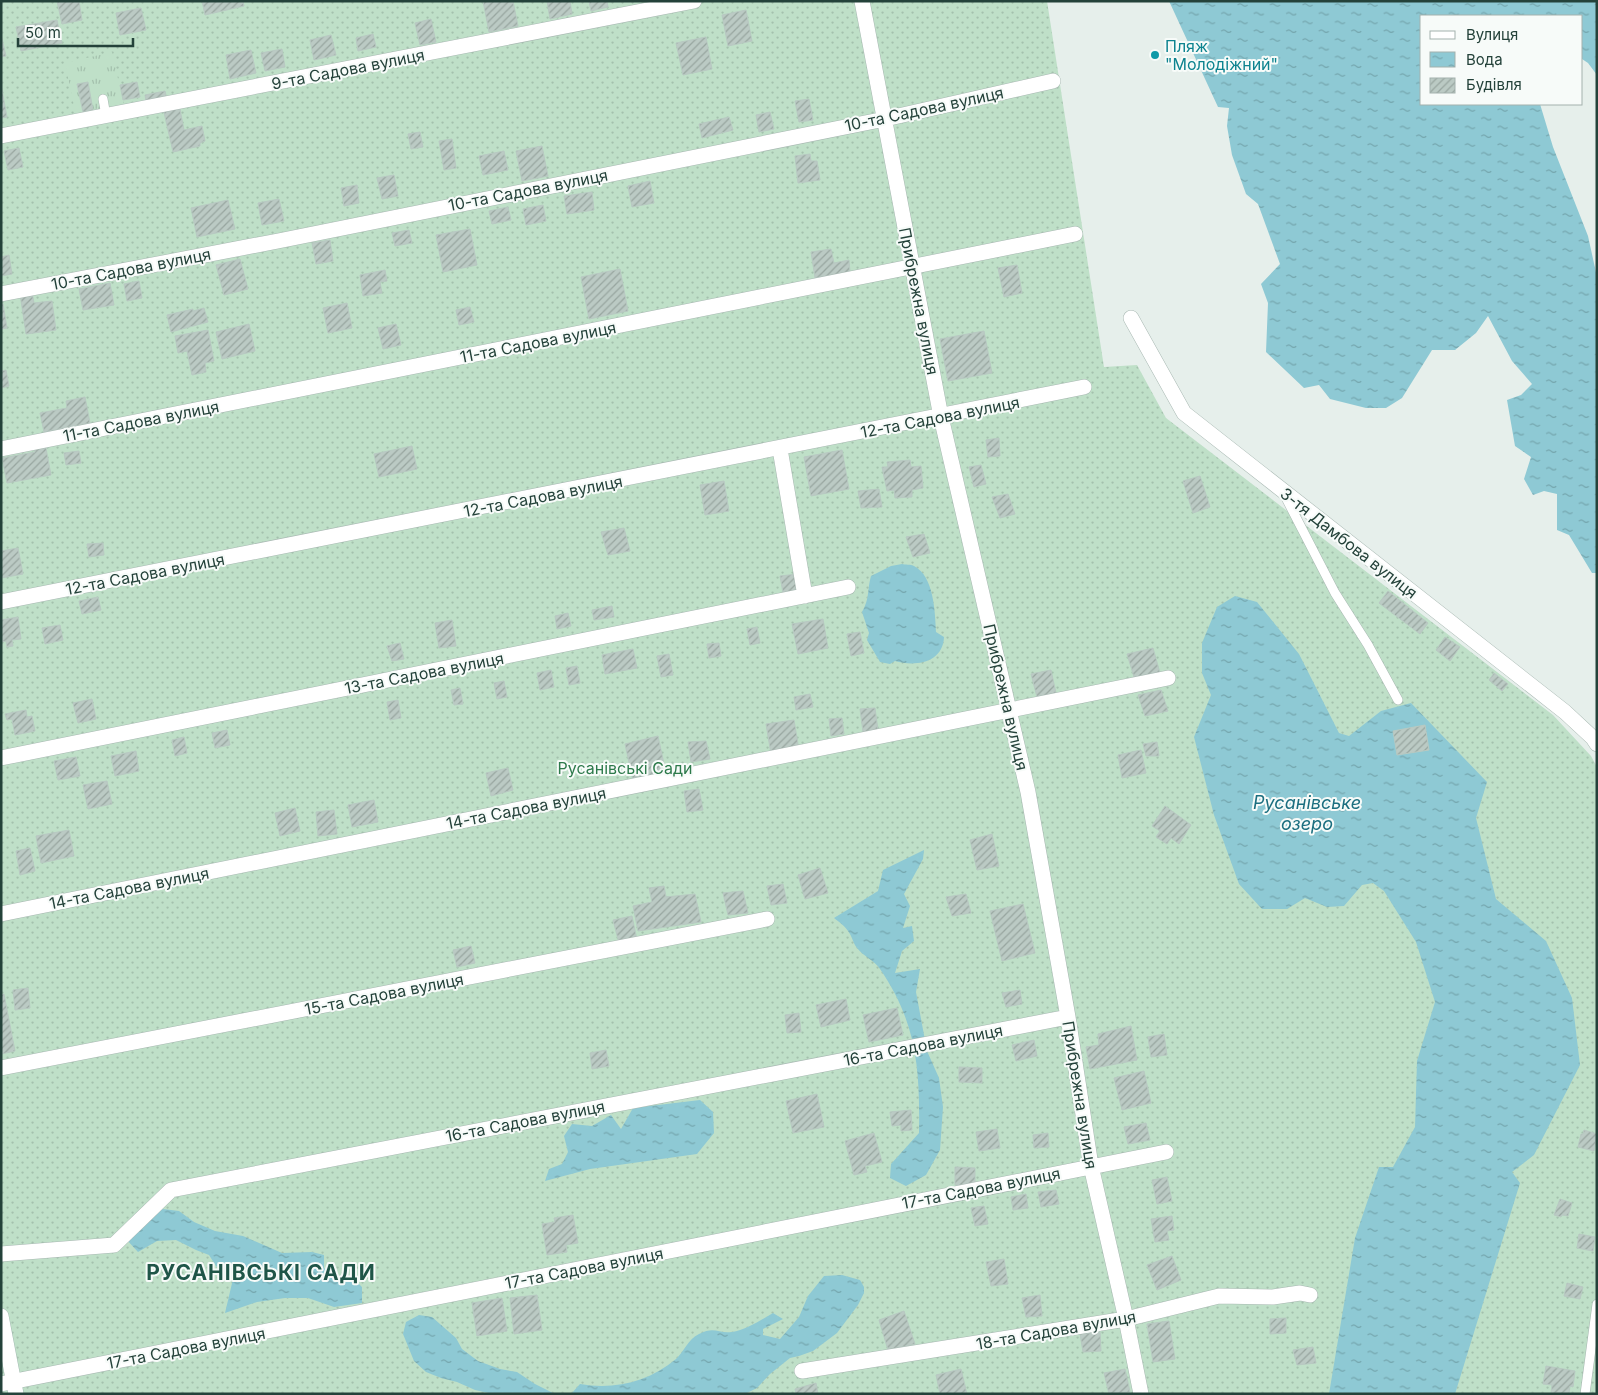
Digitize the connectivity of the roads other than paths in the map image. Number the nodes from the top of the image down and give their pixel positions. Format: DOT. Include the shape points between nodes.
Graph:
graph roads {
  1 [pos="694,1"];
  2 [pos="862,1"];
  3 [pos="1053,80"];
  4 [pos="103,99"];
  5 [pos="106,116"];
  6 [pos="885,118"];
  7 [pos="1,136"];
  8 [pos="1075,234"];
  9 [pos="912,268"];
  10 [pos="1,294"];
  11 [pos="1132,318"];
  12 [pos="1084,388"];
  13 [pos="941,417"];
  14 [pos="1,449"];
  15 [pos="780,449"];
  16 [pos="1283,491"];
  17 [pos="848,587"];
  18 [pos="805,596"];
  19 [pos="1,602"];
  20 [pos="1168,678"];
  21 [pos="1398,700"];
  22 [pos="1010,711"];
  23 [pos="1597,744"];
  24 [pos="1,758"];
  25 [pos="1,914"];
  26 [pos="767,919"];
  27 [pos="1068,1017"];
  28 [pos="1,1068"];
  29 [pos="1166,1152"];
  30 [pos="1091,1166"];
  31 [pos="1,1254"];
  32 [pos="1310,1295"];
  33 [pos="1597,1304"];
  34 [pos="1,1316"];
  35 [pos="1126,1319"];
  36 [pos="802,1371"];
  37 [pos="11,1387"];
  38 [pos="1142,1394"];
  39 [pos="1585,1394"];
  1 -- 5 [label="street, 9-та Садова вулиця"];
  2 -- 6 [label="street, Прибрежна вулиця"];
  3 -- 6 [label="street, 10-та Садова вулиця"];
  4 -- 5 [label="lane"];
  5 -- 7 [label="street, 9-та Садова вулиця"];
  6 -- 9 [label="street, Прибрежна вулиця"];
  6 -- 10 [label="street, 10-та Садова вулиця"];
  8 -- 9 [label="street, 11-та Садова вулиця"];
  9 -- 13 [label="street, Прибрежна вулиця"];
  9 -- 14 [label="street, 11-та Садова вулиця"];
  11 -- 16 [label="street, 3-тя Дамбова вулиця" via="1184,413"];
  12 -- 13 [label="street, 12-та Садова вулиця"];
  13 -- 15 [label="street, 12-та Садова вулиця"];
  13 -- 22 [label="street, Прибрежна вулиця"];
  15 -- 18 [label="street"];
  15 -- 19 [label="street, 12-та Садова вулиця"];
  16 -- 21 [label="lane" via="1335,593"];
  16 -- 23 [label="street, 3-тя Дамбова вулиця" via="1564,712"];
  17 -- 18 [label="street, 13-та Садова вулиця"];
  18 -- 24 [label="street, 13-та Садова вулиця"];
  20 -- 22 [label="street, 14-та Садова вулиця"];
  22 -- 25 [label="street, 14-та Садова вулиця"];
  22 -- 27 [label="street, Прибрежна вулиця" via="1028,792"];
  26 -- 28 [label="street, 15-та Садова вулиця"];
  27 -- 30 [label="street, Прибрежна вулиця"];
  27 -- 31 [label="street, 16-та Садова вулиця" via="171,1190 114,1245"];
  29 -- 30 [label="street, 17-та Садова вулиця"];
  30 -- 35 [label="street, Прибрежна вулиця"];
  30 -- 37 [label="street, 17-та Садова вулиця"];
  32 -- 35 [label="street, 18-та Садова вулиця" via="1219,1296"];
  33 -- 39 [label="lane"];
  34 -- 37 [label="street"];
  35 -- 36 [label="street, 18-та Садова вулиця"];
  35 -- 38 [label="street, Прибрежна вулиця"];
}
